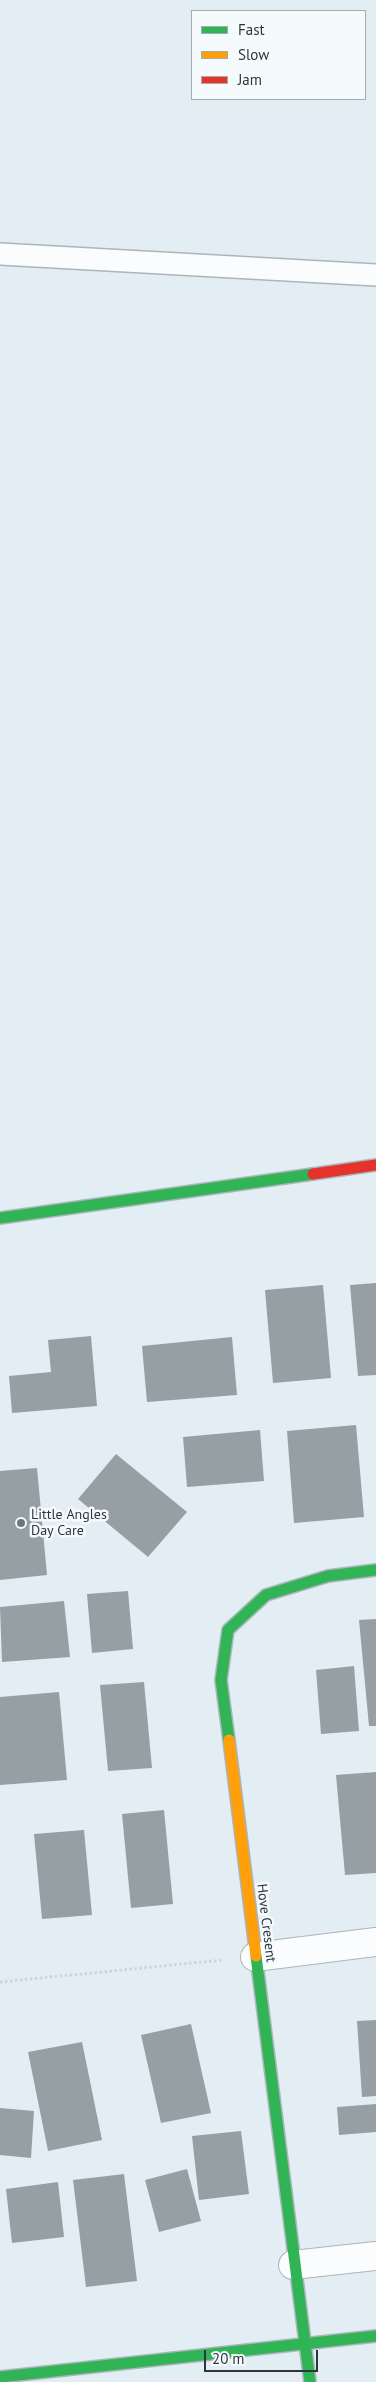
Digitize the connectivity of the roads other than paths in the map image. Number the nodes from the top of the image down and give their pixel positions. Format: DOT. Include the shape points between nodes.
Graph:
graph roads {
  1 [pos="0,254"];
  2 [pos="376,275"];
  3 [pos="376,1165"];
  4 [pos="0,1218"];
  5 [pos="376,1570"];
  6 [pos="376,1942"];
  7 [pos="255,1957"];
  8 [pos="376,2256"];
  9 [pos="294,2265"];
  10 [pos="376,2336"];
  11 [pos="304,2342"];
  12 [pos="0,2377"];
  13 [pos="310,2382"];
  1 -- 2 [label="lane"];
  3 -- 4 [label="street"];
  5 -- 7 [label="street, Hove Cresent" via="328,1576 266,1595 228,1630 221,1680"];
  6 -- 7 [label="street"];
  7 -- 9 [label="street, Hove Cresent"];
  8 -- 9 [label="street"];
  9 -- 11 [label="street, Hove Cresent"];
  10 -- 11 [label="street"];
  11 -- 12 [label="street"];
  11 -- 13 [label="street, Hove Cresent"];
}
